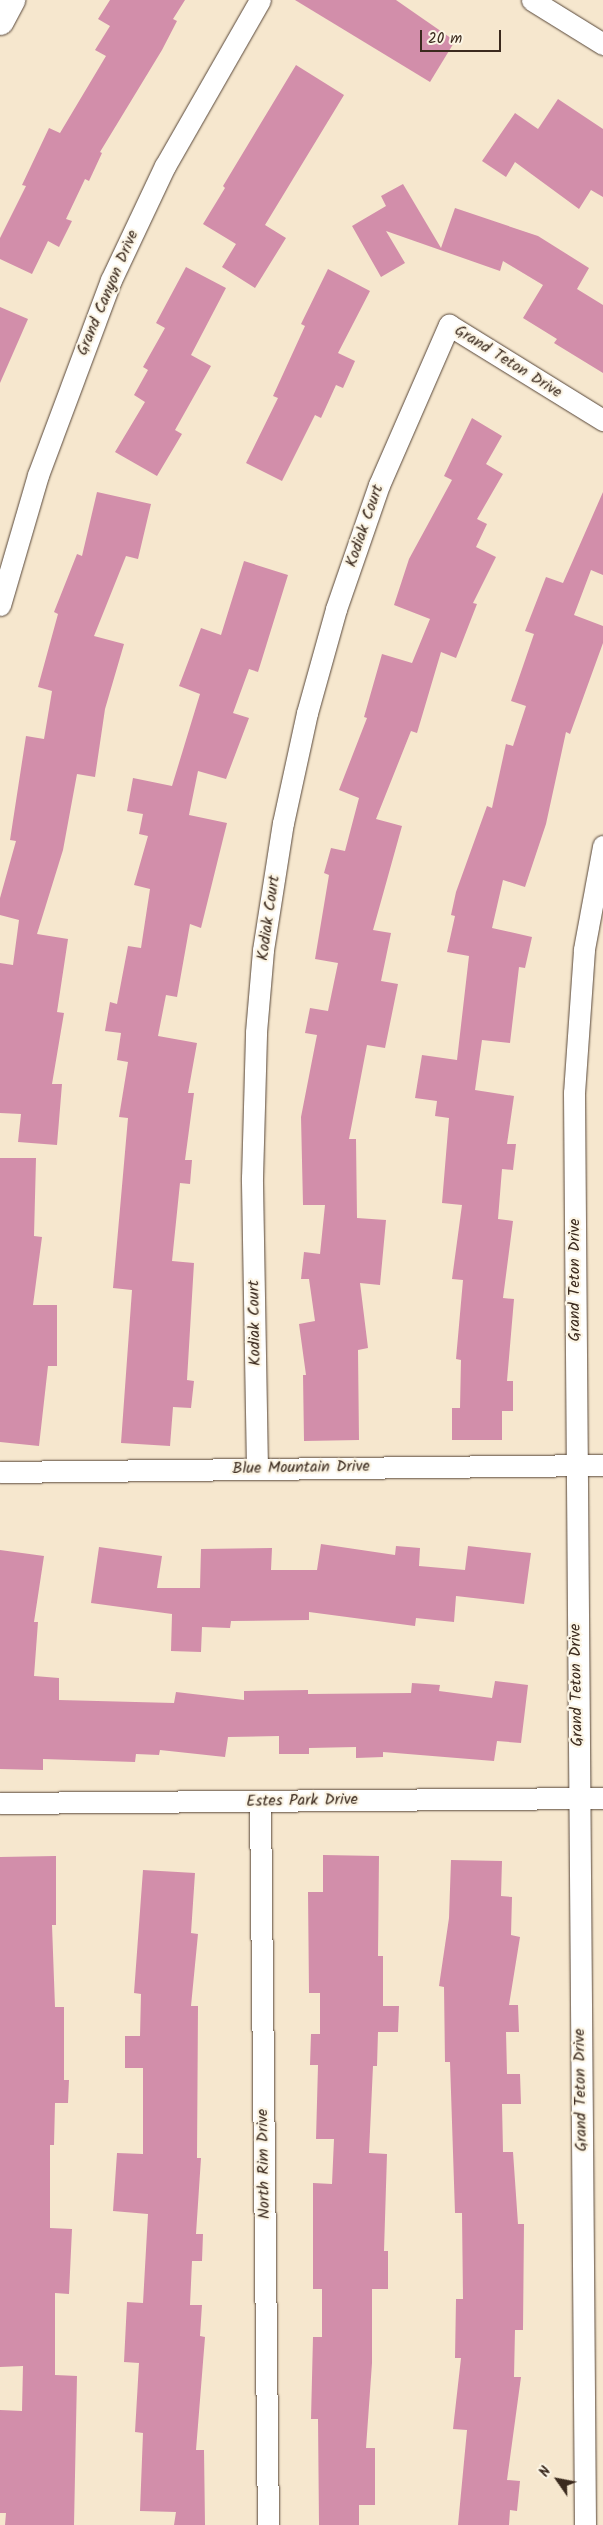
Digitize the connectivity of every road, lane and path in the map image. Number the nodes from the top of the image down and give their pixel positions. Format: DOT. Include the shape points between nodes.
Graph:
graph roads {
  1 [pos="11,0"];
  2 [pos="260,0"];
  3 [pos="532,0"];
  4 [pos="0,21"];
  5 [pos="603,44"];
  6 [pos="420,391"];
  7 [pos="603,420"];
  8 [pos="0,605"];
  9 [pos="603,846"];
  10 [pos="575,1465"];
  11 [pos="603,1465"];
  12 [pos="257,1469"];
  13 [pos="0,1472"];
  14 [pos="578,1798"];
  15 [pos="603,1798"];
  16 [pos="260,1802"];
  17 [pos="0,1803"];
  18 [pos="594,2431"];
  19 [pos="268,2525"];
  20 [pos="585,2525"];
  1 -- 4 [label="main road"];
  2 -- 8 [label="street, Grand Canyon Drive" via="165,166 110,280 38,475"];
  3 -- 5 [label="street"];
  6 -- 7 [label="street, Grand Teton Drive" via="449,325"];
  6 -- 12 [label="street, Kodiak Court" via="379,486 336,609 307,713 283,823 263,950 256,1032 252,1178"];
  9 -- 10 [label="street, Grand Teton Drive" via="584,949 574,1093"];
  10 -- 11 [label="street, Blue Mountain Drive"];
  10 -- 12 [label="street, Blue Mountain Drive"];
  10 -- 14 [label="street, Grand Teton Drive"];
  12 -- 13 [label="street, Blue Mountain Drive"];
  14 -- 15 [label="street, Estes Park Drive"];
  14 -- 16 [label="street, Estes Park Drive"];
  14 -- 18 [label="street, Grand Teton Drive"];
  16 -- 17 [label="street, Estes Park Drive"];
  16 -- 19 [label="street, North Rim Drive"];
  18 -- 20 [label="street, Grand Teton Drive"];
}
